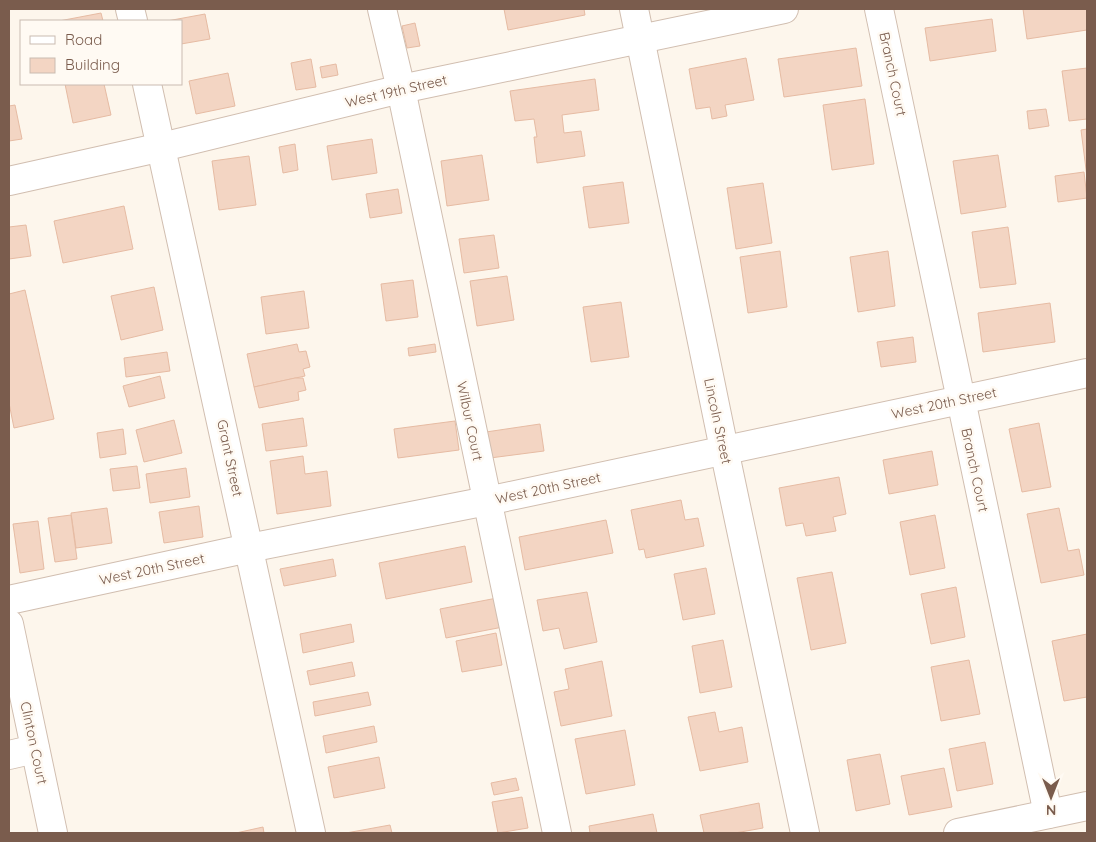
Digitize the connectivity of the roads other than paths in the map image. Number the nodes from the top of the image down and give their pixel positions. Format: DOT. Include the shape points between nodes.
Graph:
graph roads {
  1 [pos="382,9"];
  2 [pos="634,9"];
  3 [pos="784,9"];
  4 [pos="879,9"];
  5 [pos="641,40"];
  6 [pos="147,85"];
  7 [pos="401,89"];
  8 [pos="162,147"];
  9 [pos="9,181"];
  10 [pos="1087,373"];
  11 [pos="960,400"];
  12 [pos="724,449"];
  13 [pos="487,501"];
  14 [pos="250,548"];
  15 [pos="9,600"];
  16 [pos="9,624"];
  17 [pos="16,693"];
  18 [pos="36,749"];
  19 [pos="9,755"];
  20 [pos="1087,806"];
  21 [pos="1048,814"];
  22 [pos="53,833"];
  23 [pos="311,833"];
  24 [pos="557,833"];
  25 [pos="805,833"];
  26 [pos="958,833"];
  1 -- 7 [label="street, Wilbur Court"];
  2 -- 5 [label="street, Lincoln Street"];
  3 -- 5 [label="street, West 19th Street"];
  4 -- 11 [label="street, Branch Court"];
  5 -- 7 [label="street, West 19th Street"];
  5 -- 12 [label="street, Lincoln Street"];
  6 -- 8 [label="street, Grant Street"];
  7 -- 8 [label="street, West 19th Street"];
  7 -- 13 [label="street, Wilbur Court"];
  8 -- 9 [label="street, West 19th Street"];
  8 -- 14 [label="street, Grant Street"];
  10 -- 11 [label="street, West 20th Street"];
  11 -- 12 [label="street, West 20th Street"];
  11 -- 21 [label="street, Branch Court"];
  12 -- 13 [label="street, West 20th Street"];
  12 -- 25 [label="street, Lincoln Street"];
  13 -- 14 [label="street, West 20th Street"];
  13 -- 24 [label="street, Wilbur Court"];
  14 -- 15 [label="street, West 20th Street"];
  14 -- 23 [label="street, Grant Street"];
  16 -- 17 [label="street, Clinton Court"];
  17 -- 18 [label="street, Clinton Court"];
  18 -- 19 [label="street"];
  18 -- 22 [label="street, Clinton Court"];
  20 -- 21 [label="street"];
  21 -- 26 [label="street"];
}
